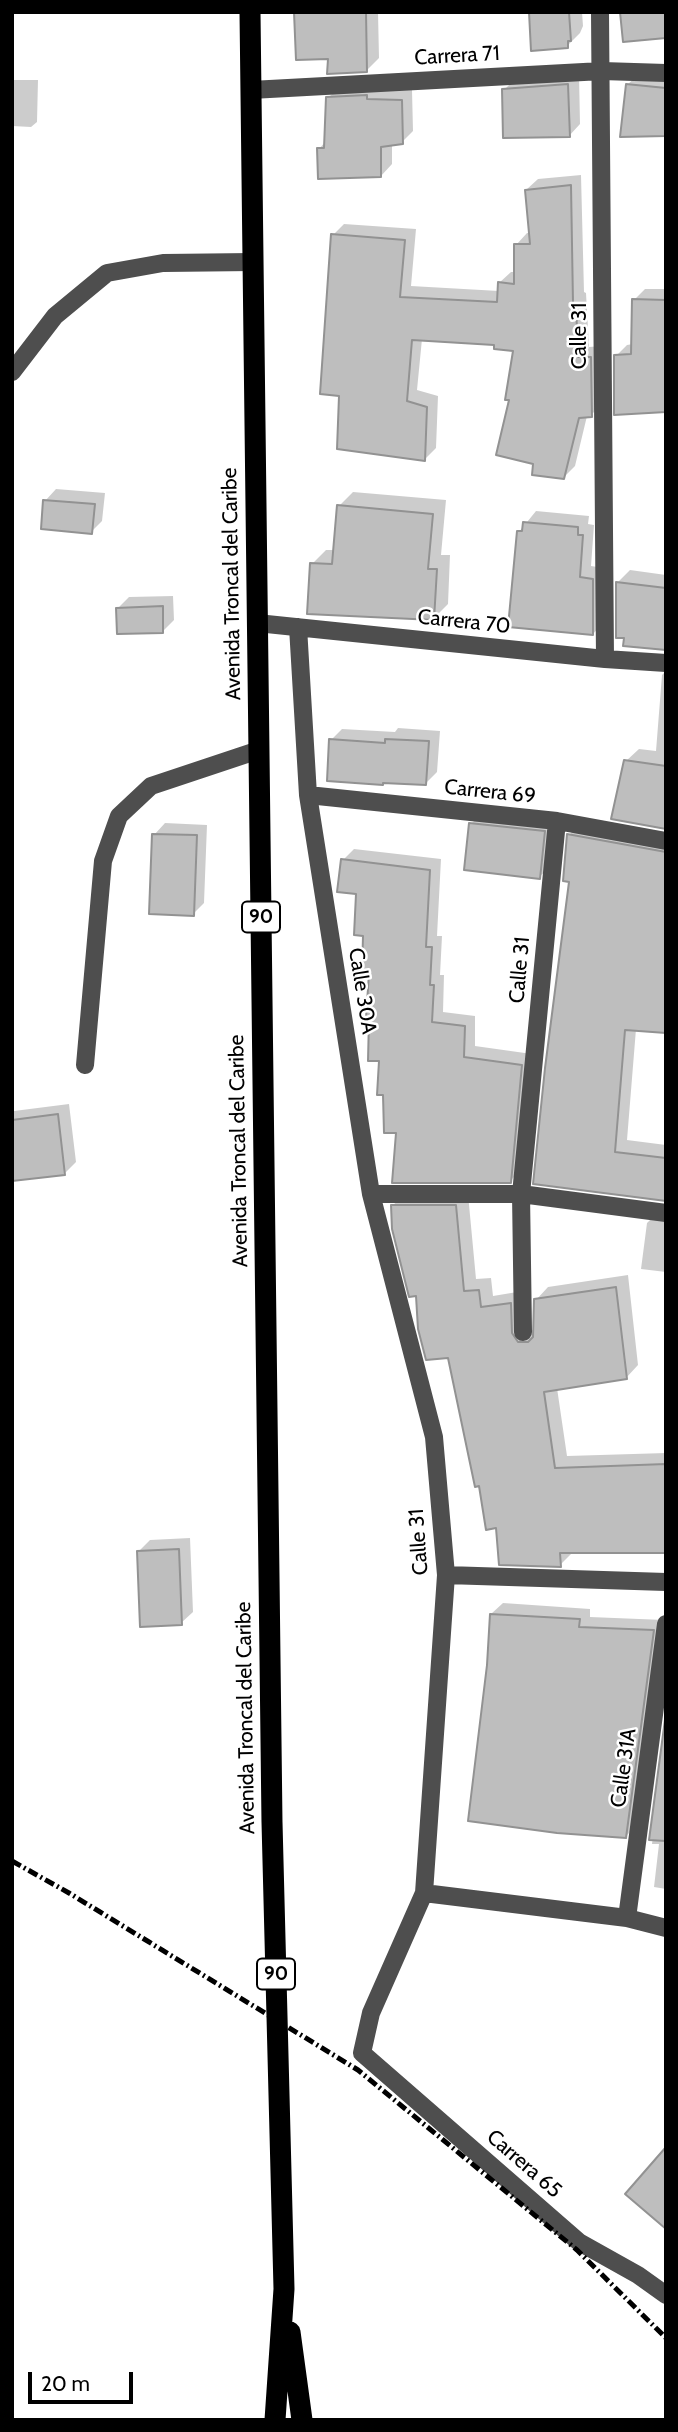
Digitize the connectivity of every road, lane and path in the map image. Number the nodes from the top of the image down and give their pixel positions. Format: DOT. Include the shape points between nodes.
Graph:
graph roads {
  1 [pos="250,12"];
  2 [pos="600,12"];
  3 [pos="602,71"];
  4 [pos="666,73"];
  5 [pos="251,90"];
  6 [pos="253,262"];
  7 [pos="12,372"];
  8 [pos="257,623"];
  9 [pos="298,627"];
  10 [pos="605,660"];
  11 [pos="666,663"];
  12 [pos="259,750"];
  13 [pos="309,795"];
  14 [pos="557,821"];
  15 [pos="666,841"];
  16 [pos="85,1065"];
  17 [pos="521,1194"];
  18 [pos="371,1195"];
  19 [pos="666,1213"];
  20 [pos="523,1332"];
  21 [pos="446,1575"];
  22 [pos="666,1582"];
  23 [pos="666,1624"];
  24 [pos="424,1893"];
  25 [pos="626,1918"];
  26 [pos="666,1928"];
  27 [pos="362,2053"];
  28 [pos="285,2289"];
  29 [pos="666,2295"];
  30 [pos="275,2420"];
  31 [pos="302,2420"];
  1 -- 5 [label="highway, Avenida Troncal del Caribe / 90"];
  2 -- 3 [label="street, Calle 31"];
  3 -- 4 [label="street, Carrera 71"];
  3 -- 5 [label="street, Carrera 71"];
  3 -- 10 [label="street, Calle 31"];
  5 -- 6 [label="highway, Avenida Troncal del Caribe / 90"];
  6 -- 7 [label="street" via="163,262 107,273 55,316"];
  6 -- 8 [label="highway, Avenida Troncal del Caribe / 90"];
  8 -- 9 [label="street, Carrera 70"];
  8 -- 12 [label="highway, Avenida Troncal del Caribe / 90"];
  9 -- 10 [label="street, Carrera 70"];
  9 -- 13 [label="street, Calle 30A"];
  10 -- 11 [label="street, Carrera 70"];
  12 -- 16 [label="street" via="150,786 119,816 103,861"];
  12 -- 28 [label="highway, Avenida Troncal del Caribe / 90" via="272,1822"];
  13 -- 14 [label="street, Carrera 69"];
  13 -- 18 [label="street, Calle 30A"];
  14 -- 15 [label="street, Carrera 69"];
  14 -- 17 [label="street, Calle 31"];
  17 -- 18 [label="street"];
  17 -- 19 [label="street"];
  17 -- 20 [label="street, Calle 31"];
  18 -- 21 [label="street, Calle 31" via="434,1437"];
  21 -- 22 [label="street"];
  21 -- 24 [label="street, Calle 31"];
  23 -- 25 [label="street, Calle 31A"];
  24 -- 25 [label="street"];
  24 -- 27 [label="street, Calle 31" via="371,2013"];
  25 -- 26 [label="street"];
  27 -- 29 [label="street, Carrera 65" via="579,2242"];
  28 -- 30 [label="highway, Avenida Troncal del Caribe / 90"];
  28 -- 31 [label="highway, Avenida Troncal del Caribe / 90"];
}
